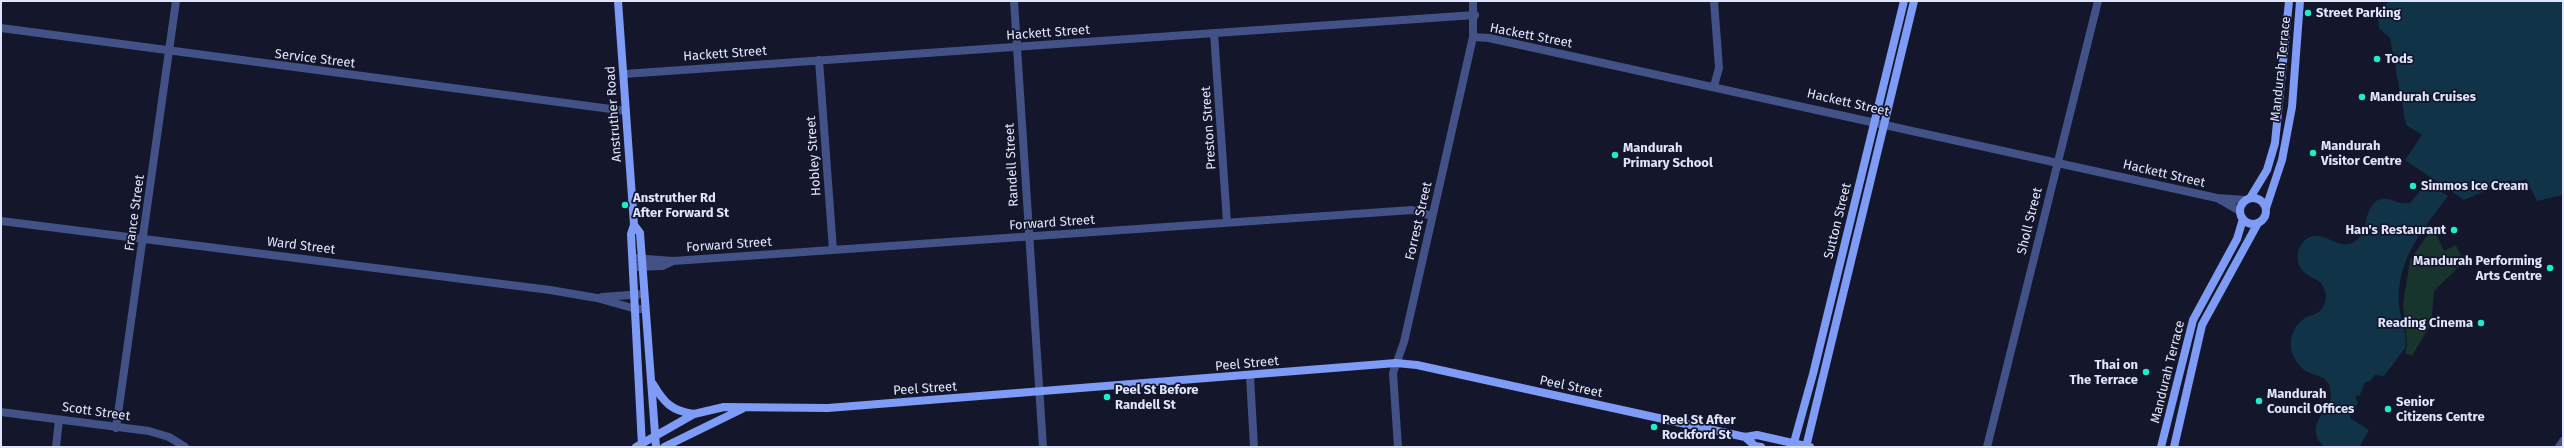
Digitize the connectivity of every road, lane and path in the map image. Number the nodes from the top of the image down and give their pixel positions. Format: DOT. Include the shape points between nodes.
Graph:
graph roads {
  1 [pos="176,1"];
  2 [pos="618,1"];
  3 [pos="1014,1"];
  4 [pos="1473,1"];
  5 [pos="1714,1"];
  6 [pos="1904,1"];
  7 [pos="1914,1"];
  8 [pos="2098,1"];
  9 [pos="2289,1"];
  10 [pos="2300,1"];
  11 [pos="1475,15"];
  12 [pos="1,28"];
  13 [pos="1214,33"];
  14 [pos="1473,37"];
  15 [pos="1018,48"];
  16 [pos="170,52"];
  17 [pos="820,60"];
  18 [pos="624,74"];
  19 [pos="1714,86"];
  20 [pos="626,111"];
  21 [pos="1875,121"];
  22 [pos="1883,124"];
  23 [pos="2056,162"];
  24 [pos="2217,198"];
  25 [pos="2247,199"];
  26 [pos="2266,208"];
  27 [pos="2240,211"];
  28 [pos="1432,216"];
  29 [pos="2243,219"];
  30 [pos="1,221"];
  31 [pos="1227,222"];
  32 [pos="2258,223"];
  33 [pos="634,225"];
  34 [pos="1028,237"];
  35 [pos="144,239"];
  36 [pos="833,250"];
  37 [pos="633,258"];
  38 [pos="642,258"];
  39 [pos="673,261"];
  40 [pos="633,267"];
  41 [pos="642,267"];
  42 [pos="639,294"];
  43 [pos="597,298"];
  44 [pos="636,309"];
  45 [pos="645,310"];
  46 [pos="1396,363"];
  47 [pos="1813,374"];
  48 [pos="1250,376"];
  49 [pos="1823,377"];
  50 [pos="652,382"];
  51 [pos="1039,392"];
  52 [pos="744,408"];
  53 [pos="1,412"];
  54 [pos="694,414"];
  55 [pos="59,420"];
  56 [pos="116,428"];
  57 [pos="655,436"];
  58 [pos="1745,438"];
  59 [pos="2563,441"];
  60 [pos="1793,445"];
  61 [pos="640,446"];
  62 [pos="56,447"];
  63 [pos="185,447"];
  64 [pos="656,447"];
  65 [pos="664,447"];
  66 [pos="1042,447"];
  67 [pos="1254,447"];
  68 [pos="1398,447"];
  69 [pos="1761,447"];
  70 [pos="1807,447"];
  71 [pos="1987,447"];
  72 [pos="2161,447"];
  73 [pos="2174,447"];
  74 [pos="2559,447"];
  1 -- 16 [label="street, France Street"];
  2 -- 18 [label="main road, Anstruther Road"];
  3 -- 15 [label="street, Randell Street"];
  4 -- 11 [label="street, Forrest Street"];
  5 -- 19 [label="street" via="1719,68"];
  6 -- 21 [label="main road, Sutton Street"];
  7 -- 22 [label="main road, Sutton Street"];
  8 -- 23 [label="street, Sholl Street"];
  9 -- 25 [label="main road, Mandurah Terrace" via="2275,143 2267,170"];
  10 -- 26 [label="main road, Mandurah Terrace" via="2292,107 2282,160"];
  11 -- 13 [label="street, Hackett Street"];
  11 -- 14 [label="street, Forrest Street"];
  12 -- 16 [label="street, Service Street"];
  13 -- 15 [label="street, Hackett Street"];
  13 -- 31 [label="street, Preston Street"];
  14 -- 19 [label="street, Hackett Street" via="1489,38"];
  14 -- 28 [label="street, Forrest Street"];
  15 -- 17 [label="street, Hackett Street"];
  15 -- 34 [label="street, Randell Street"];
  16 -- 20 [label="street, Service Street"];
  16 -- 35 [label="street, France Street"];
  17 -- 18 [label="street, Hackett Street"];
  17 -- 36 [label="street, Hobley Street"];
  18 -- 20 [label="main road, Anstruther Road"];
  19 -- 21 [label="street, Hackett Street"];
  20 -- 33 [label="main road, Anstruther Road"];
  21 -- 22 [label="street, Hackett Street"];
  21 -- 47 [label="main road, Sutton Street"];
  22 -- 23 [label="street, Hackett Street"];
  22 -- 49 [label="main road, Sutton Street"];
  23 -- 24 [label="street, Hackett Street"];
  23 -- 71 [label="street, Sholl Street"];
  24 -- 25 [label="street, Hackett Street"];
  24 -- 27 [label="street, Hackett Street"];
  25 -- 26 [label="main road" via="2258,199"];
  25 -- 27 [label="main road"];
  26 -- 32 [label="main road" via="2264,217"];
  27 -- 29 [label="main road"];
  28 -- 31 [label="street, Forward Street" via="1412,210"];
  28 -- 46 [label="street, Forrest Street" via="1404,342"];
  29 -- 32 [label="main road" via="2250,224"];
  29 -- 72 [label="main road, Mandurah Terrace" via="2237,239 2193,320"];
  30 -- 35 [label="street, Ward Street"];
  31 -- 34 [label="street, Forward Street"];
  32 -- 73 [label="main road, Mandurah Terrace" via="2202,325"];
  33 -- 37 [label="main road, Anstruther Road" via="631,234"];
  33 -- 38 [label="main road, Anstruther Road" via="640,233"];
  34 -- 36 [label="street, Forward Street"];
  34 -- 51 [label="street, Randell Street"];
  35 -- 43 [label="street, Ward Street"];
  35 -- 56 [label="street, France Street"];
  36 -- 39 [label="street, Forward Street"];
  37 -- 38 [label="street, Forward Street"];
  37 -- 40 [label="main road, Anstruther Road"];
  38 -- 39 [label="street, Forward Street"];
  38 -- 41 [label="main road, Anstruther Road"];
  39 -- 41 [label="street, Forward Street" via="662,266"];
  40 -- 41 [label="street, Forward Street"];
  40 -- 42 [label="main road, Anstruther Road"];
  41 -- 42 [label="main road, Anstruther Road"];
  42 -- 43 [label="street, Ward Street"];
  42 -- 44 [label="main road, Anstruther Road"];
  42 -- 45 [label="main road, Anstruther Road"];
  43 -- 44 [label="street, Ward Street"];
  44 -- 45 [label="street, Ward Street"];
  44 -- 61 [label="main road, Anstruther Road"];
  45 -- 50 [label="main road, Anstruther Road"];
  46 -- 48 [label="main road, Peel Street"];
  46 -- 58 [label="main road, Peel Street" via="1417,365"];
  46 -- 68 [label="street, Forrest Street" via="1394,384"];
  47 -- 49 [label="main road"];
  47 -- 60 [label="main road, Sutton Street"];
  48 -- 51 [label="main road, Peel Street"];
  48 -- 67 [label="street"];
  49 -- 70 [label="main road, Sutton Street"];
  50 -- 54 [label="main road" via="668,406 683,413"];
  50 -- 57 [label="main road, Anstruther Road"];
  51 -- 52 [label="main road, Peel Street" via="828,408"];
  51 -- 66 [label="street, Randell Street"];
  52 -- 54 [label="main road, Peel Street" via="724,406"];
  52 -- 65 [label="main road, Peel Street"];
  53 -- 55 [label="street, Scott Street"];
  54 -- 57 [label="main road, Peel Street"];
  55 -- 56 [label="street, Scott Street"];
  55 -- 62 [label="street"];
  56 -- 63 [label="street, Scott Street" via="158,434"];
  57 -- 61 [label="main road"];
  57 -- 64 [label="main road, Anstruther Road"];
  58 -- 60 [label="main road, Peel Street" via="1757,434"];
  58 -- 69 [label="main road, Peel Street" via="1755,446"];
  59 -- 74 [label="street"];
  60 -- 70 [label="main road, Peel Street"];
}
